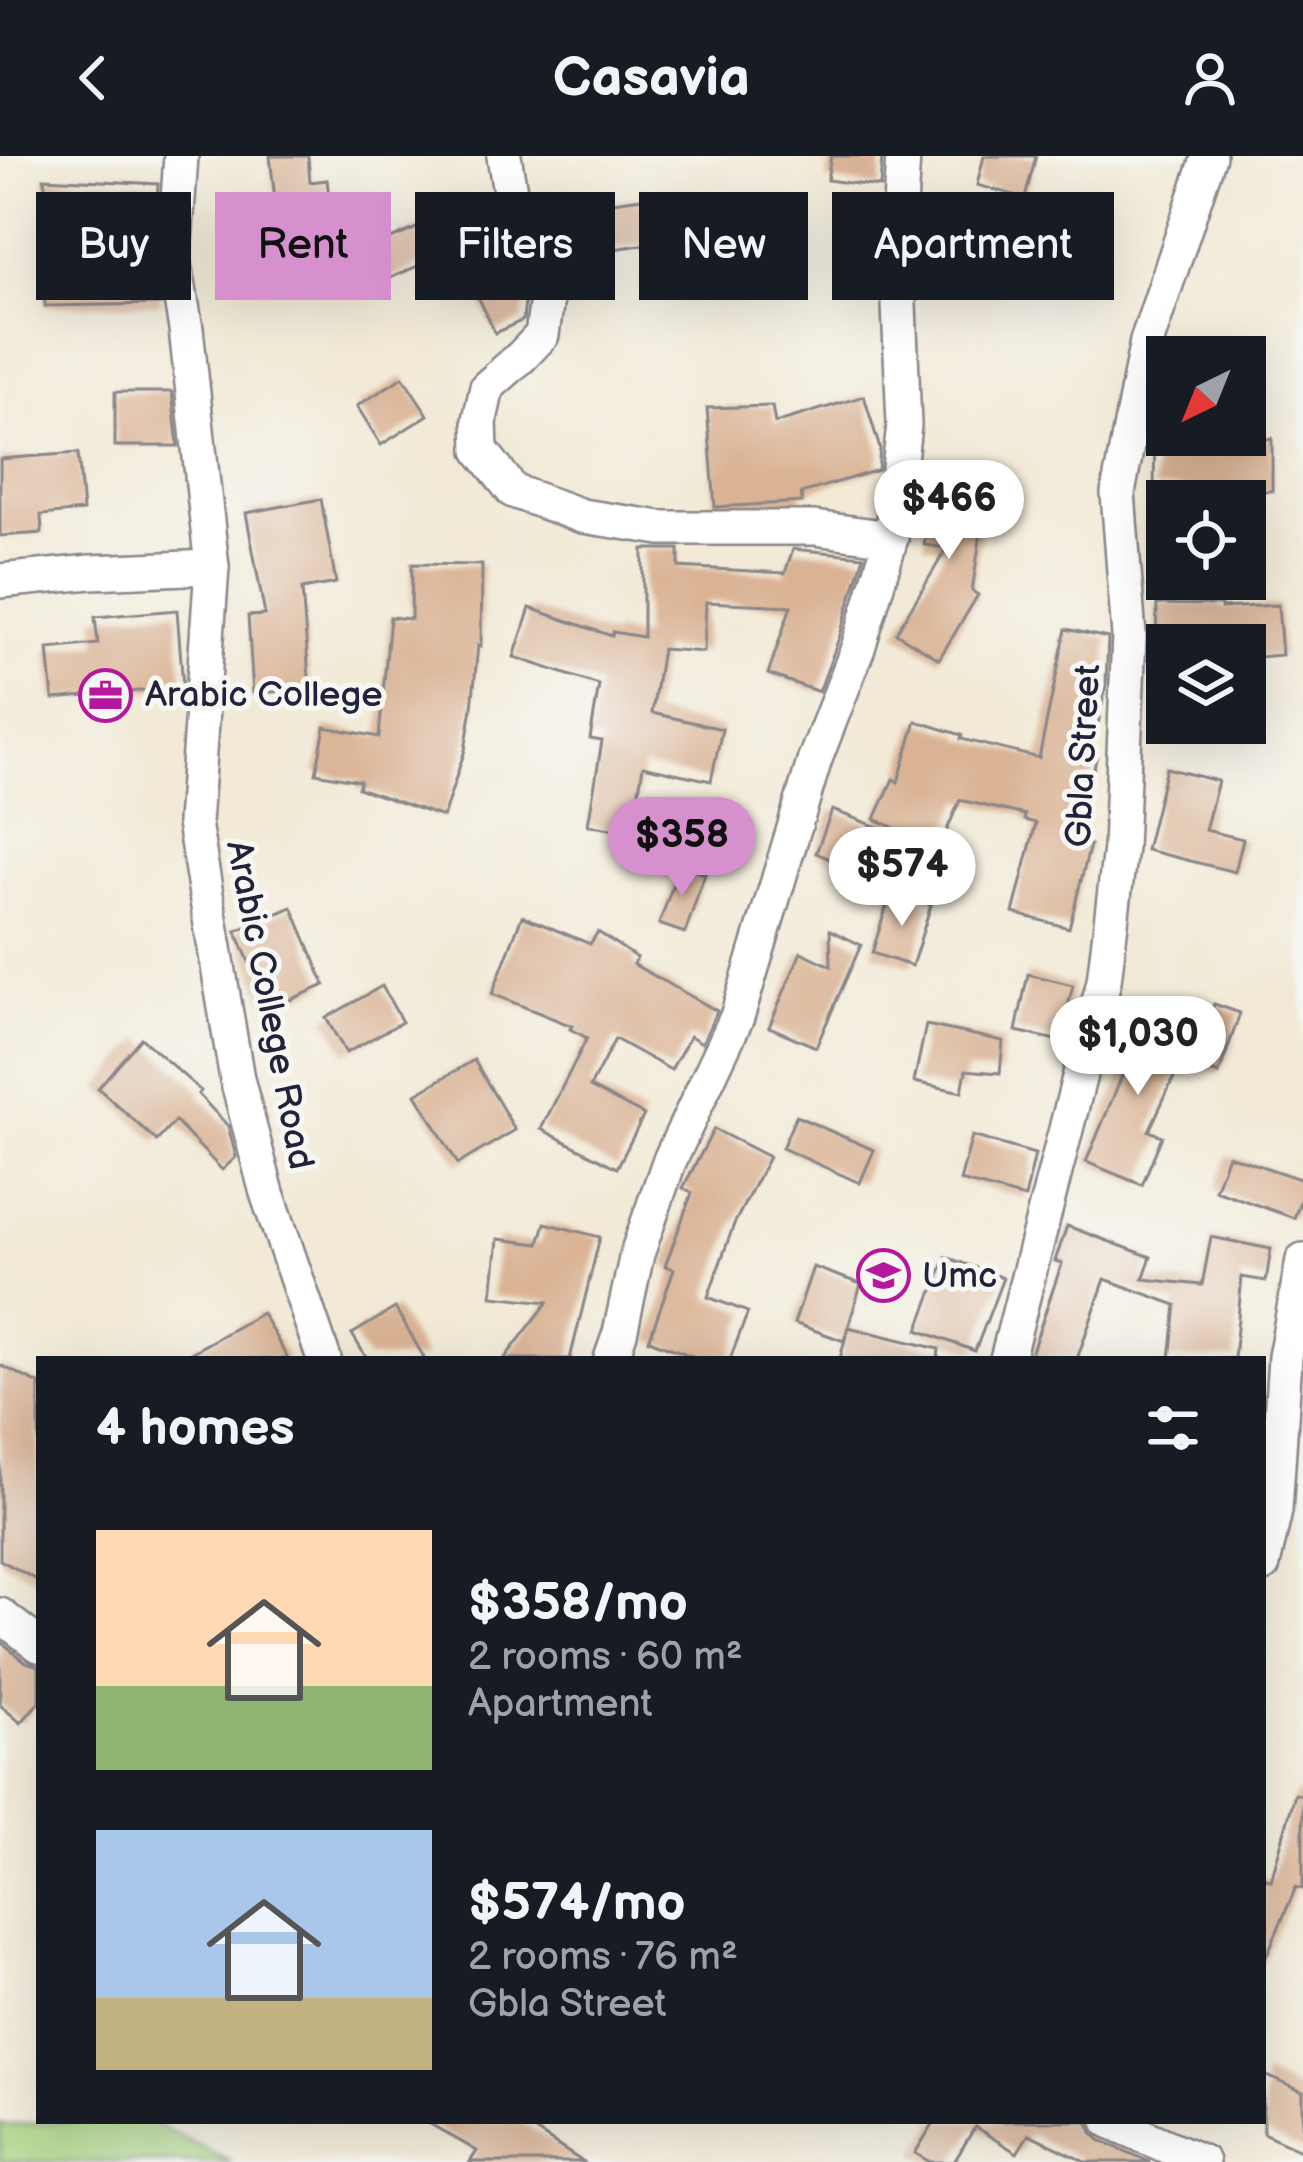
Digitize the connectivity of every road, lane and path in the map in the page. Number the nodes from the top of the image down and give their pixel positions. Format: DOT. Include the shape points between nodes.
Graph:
graph roads {
  1 [pos="181,156"];
  2 [pos="504,156"];
  3 [pos="903,156"];
  4 [pos="1209,156"];
  5 [pos="891,538"];
  6 [pos="212,567"];
  7 [pos="0,581"];
  8 [pos="1303,1259"];
  9 [pos="322,1356"];
  10 [pos="612,1356"];
  11 [pos="1008,1356"];
  12 [pos="1266,1552"];
  13 [pos="0,1615"];
  14 [pos="36,1643"];
  15 [pos="1117,2124"];
  16 [pos="1202,2162"];
  1 -- 6 [label="street, Arabic College Road" via="174,258"];
  2 -- 5 [label="street" via="513,209 547,299 542,335 487,387 480,420 481,451 513,491 582,516 662,528"];
  3 -- 5 [label="street" via="897,256 904,424"];
  4 -- 11 [label="street, Gbla Street" via="1147,340 1118,493 1129,636 1120,848 1104,981"];
  5 -- 10 [label="street" via="737,1017 669,1162 637,1254"];
  6 -- 7 [label="street"];
  6 -- 9 [label="street, Arabic College Road" via="194,823 237,1079"];
  8 -- 12 [label="street"];
  13 -- 14 [label="street"];
  15 -- 16 [label="street"];
}
